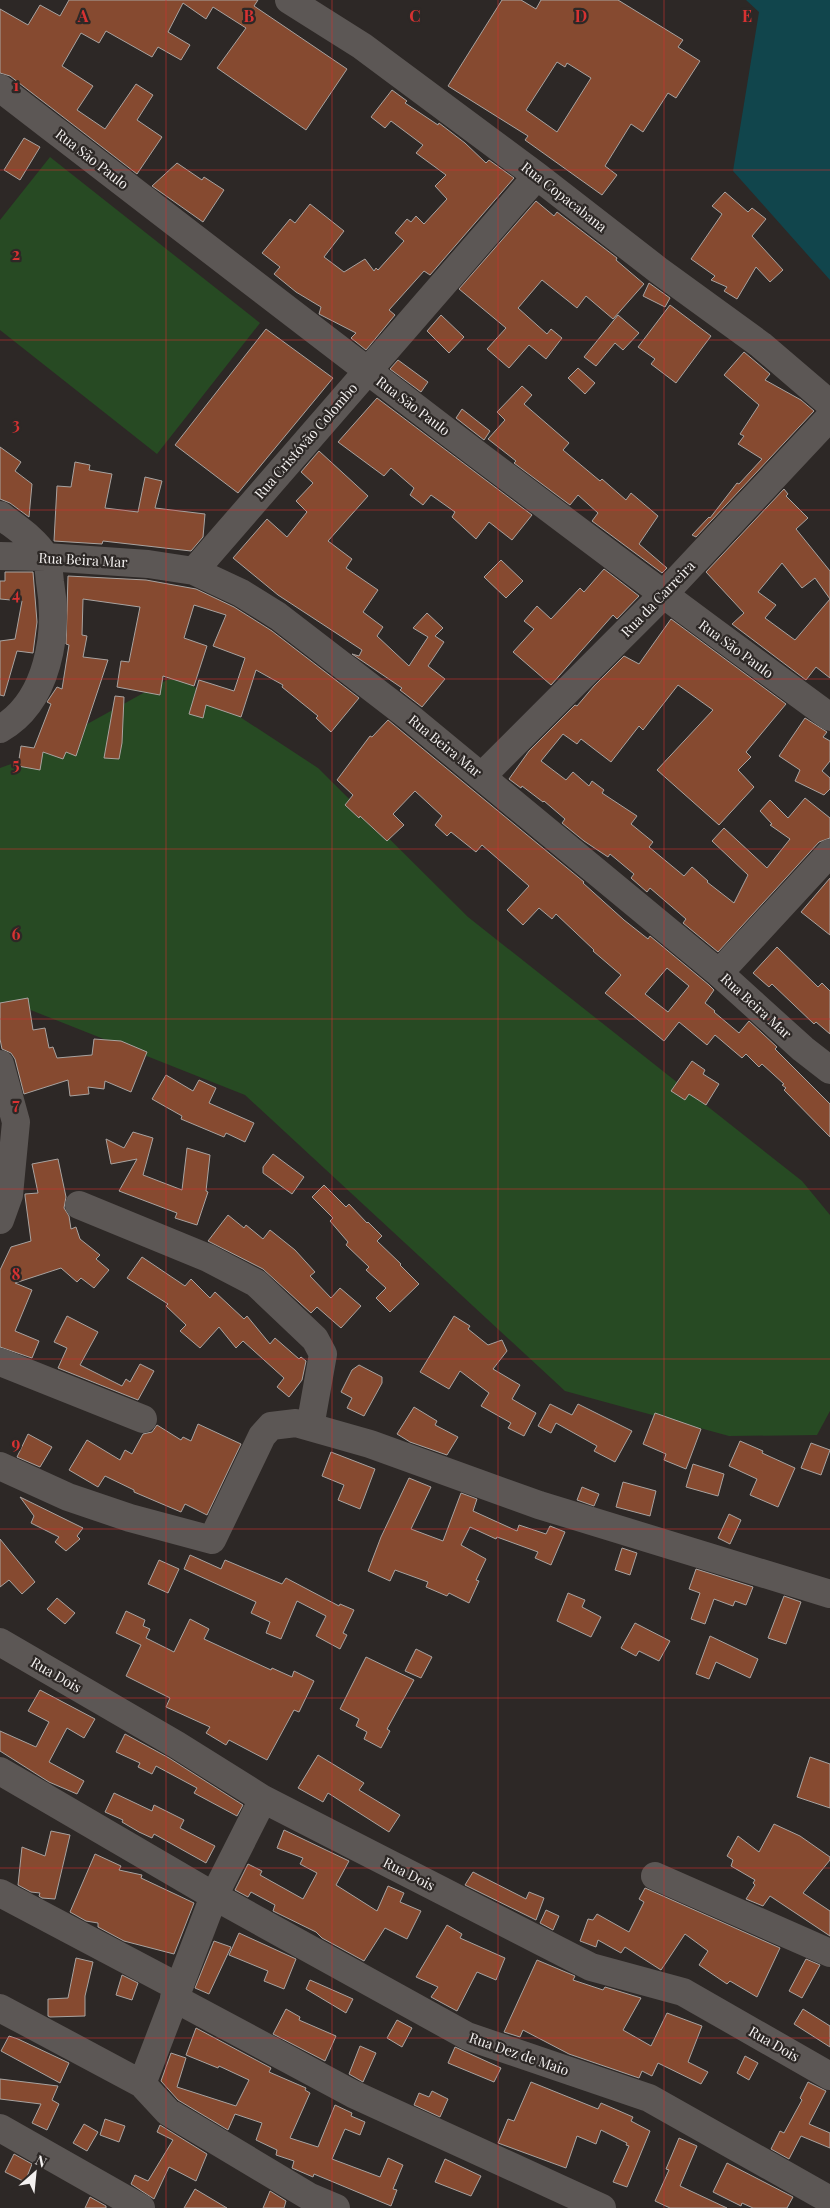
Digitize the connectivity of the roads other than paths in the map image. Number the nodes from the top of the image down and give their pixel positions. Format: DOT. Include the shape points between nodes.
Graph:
graph roads {
  1 [pos="289,0"];
  2 [pos="0,88"];
  3 [pos="538,176"];
  4 [pos="366,370"];
  5 [pos="830,404"];
  6 [pos="830,417"];
  7 [pos="0,515"];
  8 [pos="0,556"];
  9 [pos="46,557"];
  10 [pos="194,571"];
  11 [pos="663,595"];
  12 [pos="830,717"];
  13 [pos="0,729"];
  14 [pos="482,776"];
  15 [pos="830,853"];
  16 [pos="719,973"];
  17 [pos="0,1064"];
  18 [pos="827,1073"];
  19 [pos="79,1206"];
  20 [pos="0,1220"];
  21 [pos="0,1362"];
  22 [pos="144,1419"];
  23 [pos="310,1427"];
  24 [pos="0,1466"];
  25 [pos="830,1594"];
  26 [pos="0,1642"];
  27 [pos="0,1772"];
  28 [pos="263,1799"];
  29 [pos="655,1876"];
  30 [pos="0,1893"];
  31 [pos="214,1896"];
  32 [pos="830,1952"];
  33 [pos="176,1992"];
  34 [pos="0,2008"];
  35 [pos="830,2076"];
  36 [pos="142,2084"];
  37 [pos="0,2128"];
  38 [pos="830,2200"];
  39 [pos="141,2208"];
  40 [pos="336,2208"];
  41 [pos="602,2208"];
  1 -- 3 [label="street, Rua Copacabana" via="362,46"];
  2 -- 4 [label="street, Rua São Paulo"];
  3 -- 4 [label="street, Rua Cristóvão Colombo"];
  3 -- 5 [label="street, Rua Copacabana" via="761,345"];
  4 -- 10 [label="street, Rua Cristóvão Colombo"];
  4 -- 11 [label="street, Rua São Paulo"];
  6 -- 11 [label="street, Rua da Carreira"];
  7 -- 9 [label="street" via="30,539"];
  8 -- 9 [label="street, Rua Beira Mar"];
  9 -- 10 [label="street, Rua Beira Mar" via="148,564"];
  9 -- 13 [label="street" via="54,604 48,664 28,706"];
  10 -- 14 [label="street, Rua Beira Mar" via="241,592 278,616"];
  11 -- 12 [label="street, Rua São Paulo"];
  11 -- 14 [label="street, Rua da Carreira"];
  14 -- 16 [label="street, Rua Beira Mar"];
  15 -- 16 [label="street"];
  16 -- 18 [label="street, Rua Beira Mar"];
  17 -- 20 [label="street" via="16,1122 9,1195"];
  19 -- 23 [label="street" via="208,1258 256,1283 315,1339 323,1354"];
  21 -- 22 [label="street"];
  23 -- 24 [label="street" via="296,1424 271,1426 262,1436 212,1540 68,1497"];
  23 -- 25 [label="street" via="370,1444 539,1505"];
  26 -- 28 [label="street, Rua Dois"];
  27 -- 31 [label="street, Rua Dez de Maio"];
  28 -- 31 [label="street"];
  28 -- 35 [label="street, Rua Dois" via="591,1967 683,1992"];
  29 -- 32 [label="street"];
  30 -- 33 [label="street"];
  31 -- 33 [label="street"];
  31 -- 38 [label="street, Rua Dez de Maio" via="466,2036 650,2098"];
  33 -- 36 [label="street"];
  33 -- 41 [label="street" via="353,2094"];
  34 -- 36 [label="street"];
  36 -- 40 [label="street" via="168,2112 310,2197"];
  37 -- 39 [label="street"];
}
